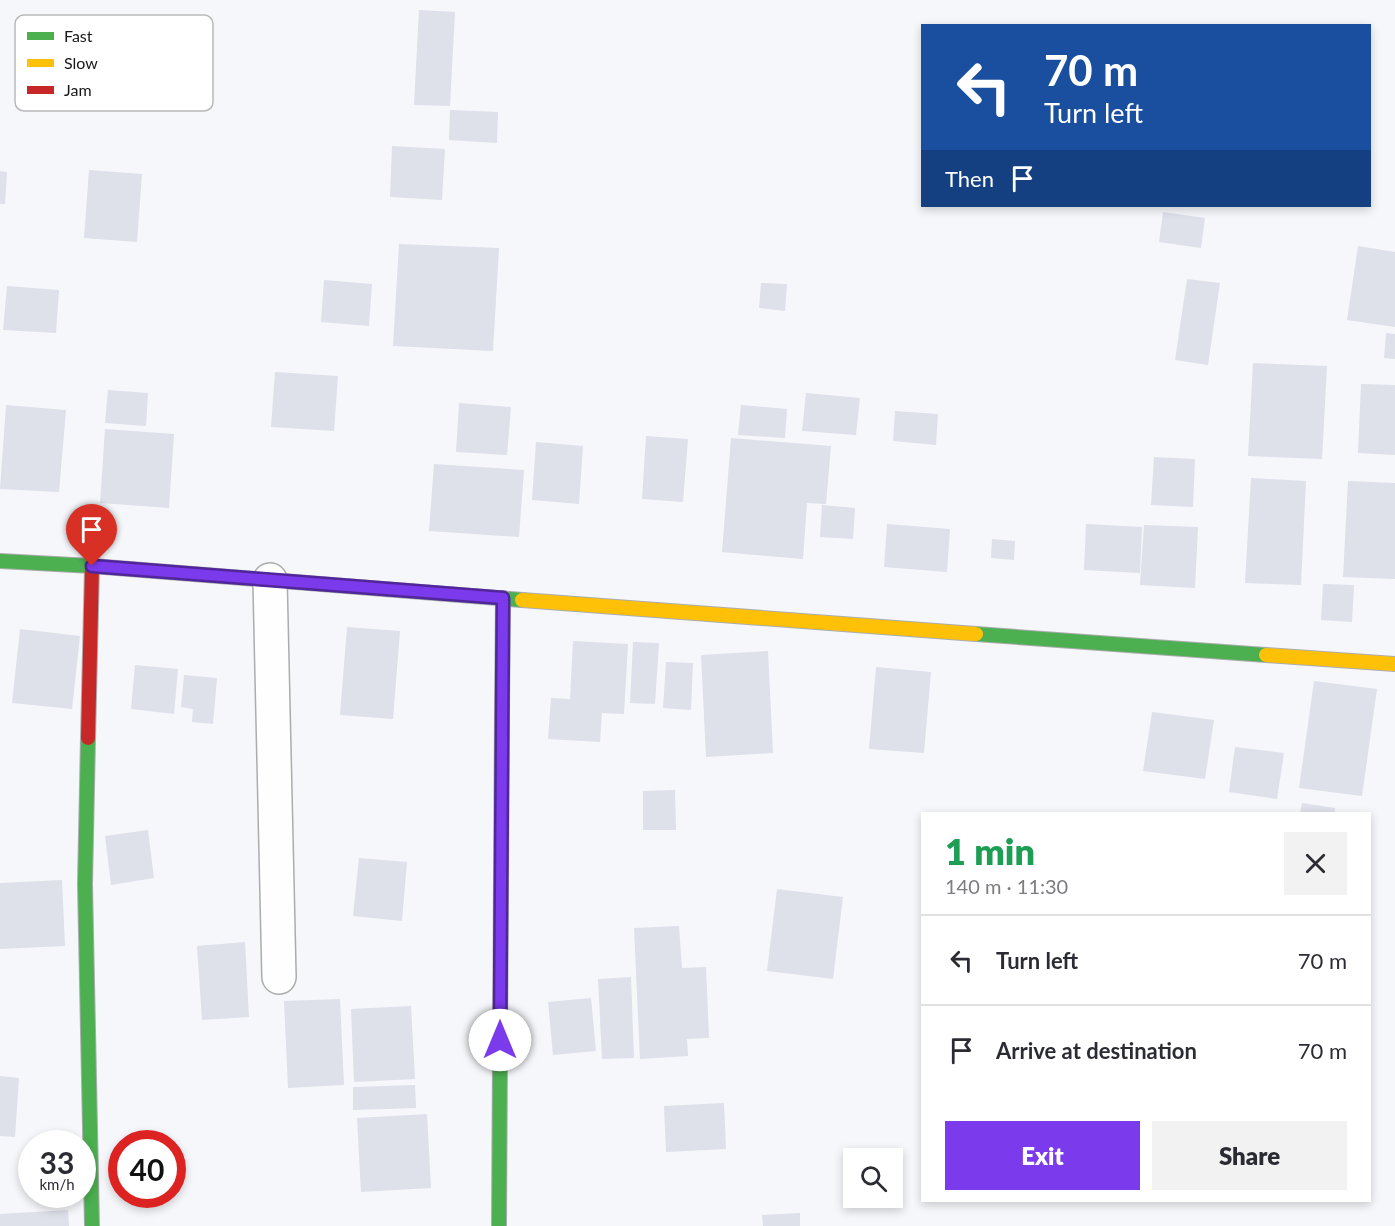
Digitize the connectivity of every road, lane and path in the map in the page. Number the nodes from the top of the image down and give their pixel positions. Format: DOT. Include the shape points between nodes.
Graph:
graph roads {
  1 [pos="0,561"];
  2 [pos="92,566"];
  3 [pos="270,580"];
  4 [pos="503,598"];
  5 [pos="1395,664"];
  6 [pos="279,977"];
  7 [pos="92,1226"];
  8 [pos="499,1226"];
  1 -- 2 [label="street"];
  2 -- 3 [label="street"];
  2 -- 7 [label="street" via="85,884"];
  3 -- 4 [label="street"];
  3 -- 6 [label="street"];
  4 -- 5 [label="street"];
  4 -- 8 [label="street"];
}
